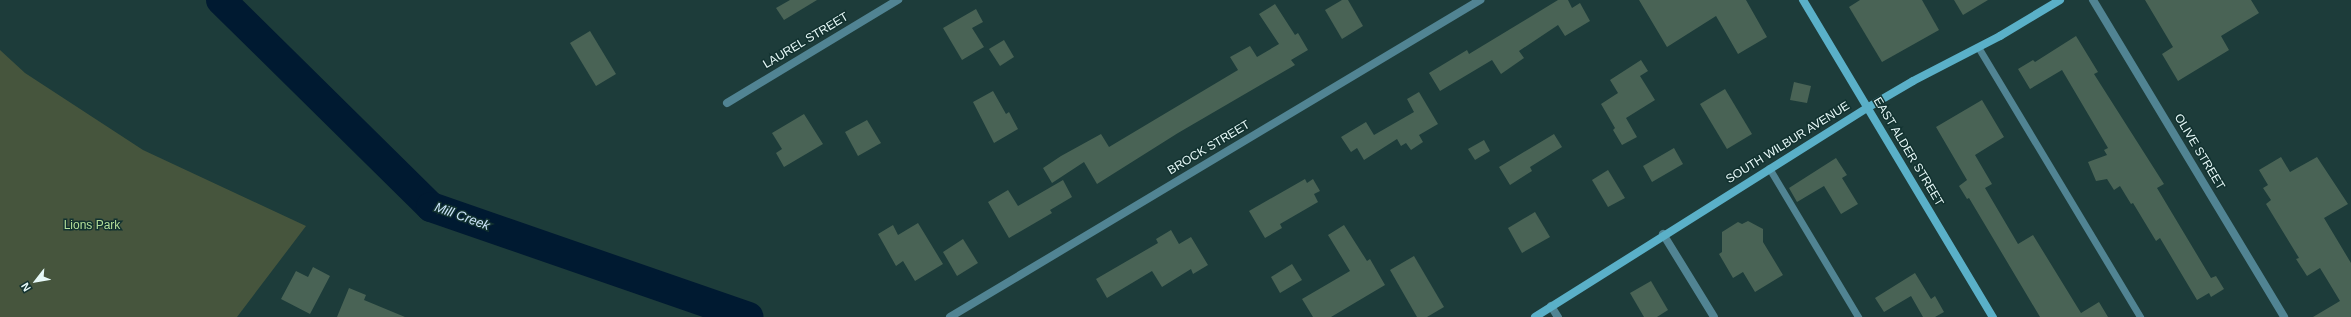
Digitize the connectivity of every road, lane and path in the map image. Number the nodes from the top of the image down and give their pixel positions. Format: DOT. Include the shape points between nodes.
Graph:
graph roads {
  1 [pos="898,0"];
  2 [pos="1480,0"];
  3 [pos="1803,0"];
  4 [pos="2060,0"];
  5 [pos="2093,0"];
  6 [pos="1978,47"];
  7 [pos="727,103"];
  8 [pos="1867,108"];
  9 [pos="1769,168"];
  10 [pos="1664,234"];
  11 [pos="1551,306"];
  12 [pos="950,317"];
  13 [pos="1535,317"];
  14 [pos="1558,317"];
  15 [pos="1714,317"];
  16 [pos="1858,317"];
  17 [pos="1993,317"];
  18 [pos="2140,317"];
  19 [pos="2284,317"];
  1 -- 7 [label="street, LAUREL STREET"];
  2 -- 12 [label="street, BROCK STREET"];
  3 -- 8 [label="main road, EAST ALDER STREET"];
  4 -- 6 [label="main road, SOUTH WILBUR AVENUE"];
  5 -- 19 [label="street, OLIVE STREET"];
  6 -- 8 [label="main road, SOUTH WILBUR AVENUE"];
  6 -- 18 [label="lane"];
  8 -- 9 [label="main road, SOUTH WILBUR AVENUE"];
  8 -- 17 [label="main road, EAST ALDER STREET"];
  9 -- 10 [label="main road, SOUTH WILBUR AVENUE"];
  9 -- 16 [label="lane"];
  10 -- 11 [label="main road, SOUTH WILBUR AVENUE"];
  10 -- 15 [label="street"];
  11 -- 13 [label="main road, SOUTH WILBUR AVENUE"];
  11 -- 14 [label="street"];
}
